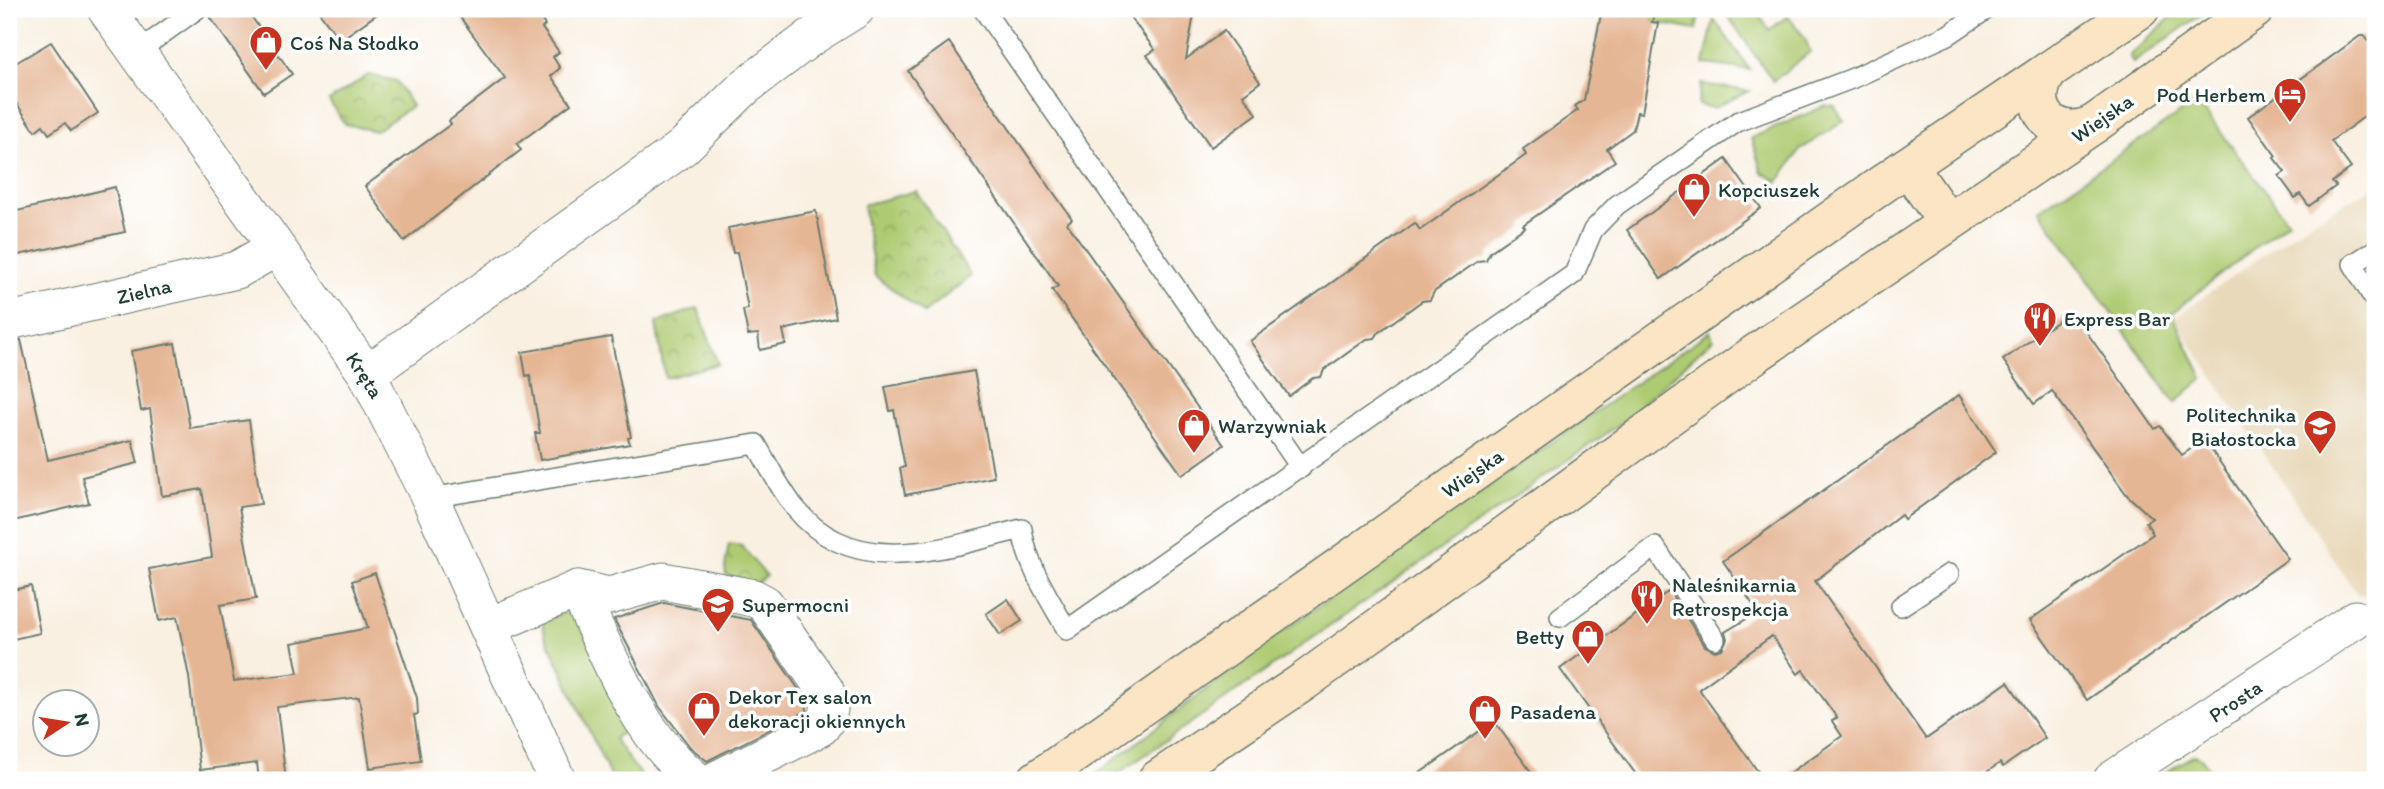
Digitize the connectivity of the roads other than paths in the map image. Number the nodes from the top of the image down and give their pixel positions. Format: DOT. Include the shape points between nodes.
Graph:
graph roads {
  1 [pos="106,9"];
  2 [pos="197,9"];
  3 [pos="856,9"];
  4 [pos="983,9"];
  5 [pos="1987,9"];
  6 [pos="2140,9"];
  7 [pos="2255,9"];
  8 [pos="137,52"];
  9 [pos="2049,71"];
  10 [pos="2094,124"];
  11 [pos="1908,166"];
  12 [pos="1947,222"];
  13 [pos="275,248"];
  14 [pos="2375,250"];
  15 [pos="2375,301"];
  16 [pos="9,321"];
  17 [pos="367,374"];
  18 [pos="1301,468"];
  19 [pos="430,498"];
  20 [pos="1949,574"];
  21 [pos="578,589"];
  22 [pos="1901,606"];
  23 [pos="1560,617"];
  24 [pos="2356,619"];
  25 [pos="490,626"];
  26 [pos="1714,639"];
  27 [pos="557,780"];
  28 [pos="696,780"];
  29 [pos="716,780"];
  30 [pos="1037,780"];
  31 [pos="1157,780"];
  32 [pos="2112,780"];
  1 -- 8 [label="street, Kręta"];
  2 -- 8 [label="lane"];
  3 -- 17 [label="street" via="745,87 682,148"];
  4 -- 18 [label="lane"];
  5 -- 18 [label="lane" via="1948,35 1852,79 1731,126 1617,205 1593,230 1574,274"];
  6 -- 9 [label="main road, Wiejska"];
  7 -- 10 [label="main road, Wiejska"];
  8 -- 13 [label="street, Kręta"];
  9 -- 10 [label="main road" via="2042,80 2039,103 2051,122 2072,131"];
  9 -- 11 [label="main road, Wiejska"];
  10 -- 12 [label="main road, Wiejska"];
  11 -- 12 [label="main road"];
  11 -- 30 [label="main road, Wiejska"];
  12 -- 31 [label="main road, Wiejska" via="1755,354 1303,682"];
  13 -- 16 [label="street, Zielna" via="237,270"];
  13 -- 17 [label="street, Kręta"];
  14 -- 15 [label="lane" via="2353,264"];
  17 -- 19 [label="street, Kręta"];
  18 -- 19 [label="lane" via="1067,630 1038,578 1022,529 914,554 884,555 860,548 812,525 795,507 755,444"];
  19 -- 25 [label="street, Kręta"];
  20 -- 22 [label="lane"];
  21 -- 25 [label="street"];
  21 -- 28 [label="street" via="624,693 681,769"];
  21 -- 29 [label="street" via="609,596 663,581 754,598 768,606 825,690 829,716 821,727"];
  23 -- 26 [label="lane" via="1655,547"];
  24 -- 32 [label="street, Prosta"];
  25 -- 27 [label="street, Kręta"];
}
